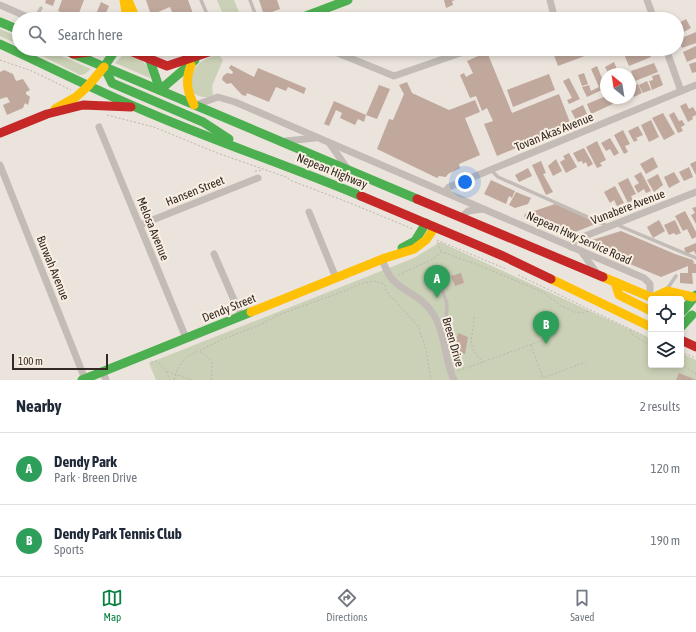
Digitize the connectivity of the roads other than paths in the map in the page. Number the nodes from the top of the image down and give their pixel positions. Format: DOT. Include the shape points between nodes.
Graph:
graph roads {
  1 [pos="124,0"];
  2 [pos="128,0"];
  3 [pos="201,0"];
  4 [pos="250,0"];
  5 [pos="348,0"];
  6 [pos="550,0"];
  7 [pos="647,0"];
  8 [pos="0,5"];
  9 [pos="41,8"];
  10 [pos="17,12"];
  11 [pos="38,12"];
  12 [pos="126,12"];
  13 [pos="133,12"];
  14 [pos="206,12"];
  15 [pos="254,12"];
  16 [pos="316,12"];
  17 [pos="551,12"];
  18 [pos="651,12"];
  19 [pos="0,22"];
  20 [pos="12,27"];
  21 [pos="0,44"];
  22 [pos="12,50"];
  23 [pos="25,56"];
  24 [pos="80,56"];
  25 [pos="112,56"];
  26 [pos="143,56"];
  27 [pos="149,56"];
  28 [pos="200,56"];
  29 [pos="202,56"];
  30 [pos="345,56"];
  31 [pos="453,56"];
  32 [pos="668,56"];
  33 [pos="151,60"];
  34 [pos="192,63"];
  35 [pos="104,67"];
  36 [pos="696,85"];
  37 [pos="91,87"];
  38 [pos="160,90"];
  39 [pos="681,91"];
  40 [pos="150,100"];
  41 [pos="195,105"];
  42 [pos="76,106"];
  43 [pos="139,108"];
  44 [pos="47,114"];
  45 [pos="190,116"];
  46 [pos="99,127"];
  47 [pos="0,133"];
  48 [pos="323,140"];
  49 [pos="282,142"];
  50 [pos="244,150"];
  51 [pos="0,165"];
  52 [pos="349,170"];
  53 [pos="490,170"];
  54 [pos="255,175"];
  55 [pos="392,188"];
  56 [pos="445,192"];
  57 [pos="696,192"];
  58 [pos="438,207"];
  59 [pos="392,208"];
  60 [pos="486,210"];
  61 [pos="309,212"];
  62 [pos="462,217"];
  63 [pos="426,223"];
  64 [pos="140,225"];
  65 [pos="611,225"];
  66 [pos="436,227"];
  67 [pos="472,243"];
  68 [pos="571,247"];
  69 [pos="581,251"];
  70 [pos="214,254"];
  71 [pos="696,258"];
  72 [pos="383,259"];
  73 [pos="436,273"];
  74 [pos="599,275"];
  75 [pos="676,276"];
  76 [pos="336,278"];
  77 [pos="615,282"];
  78 [pos="666,290"];
  79 [pos="648,296"];
  80 [pos="652,296"];
  81 [pos="654,296"];
  82 [pos="694,296"];
  83 [pos="648,310"];
  84 [pos="695,314"];
  85 [pos="241,316"];
  86 [pos="684,318"];
  87 [pos="684,320"];
  88 [pos="648,326"];
  89 [pos="186,338"];
  90 [pos="684,341"];
  91 [pos="444,344"];
  92 [pos="696,347"];
  93 [pos="102,376"];
  94 [pos="452,377"];
  95 [pos="84,379"];
  1 -- 12 [label="main road"];
  2 -- 13 [label="main road"];
  3 -- 14 [label="lane"];
  4 -- 15 [label="lane"];
  5 -- 16 [label="main road"];
  6 -- 17 [label="street"];
  7 -- 18 [label="street"];
  8 -- 10 [label="street"];
  9 -- 11 [label="lane"];
  19 -- 20 [label="main road"];
  21 -- 22 [label="main road, Nepean Highway"];
  23 -- 37 [label="main road, Nepean Highway"];
  24 -- 35 [label="main road, Nepean Highway"];
  25 -- 35 [label="main road"];
  26 -- 33 [label="main road"];
  27 -- 33 [label="main road"];
  28 -- 33 [label="main road" via="167,66"];
  29 -- 34 [label="main road"];
  30 -- 31 [label="street" via="397,76"];
  32 -- 39 [label="street"];
  33 -- 38 [label="main road"];
  34 -- 38 [label="main road"];
  34 -- 41 [label="main road" via="186,82"];
  35 -- 37 [label="main road"];
  35 -- 38 [label="main road, Nepean Highway"];
  35 -- 40 [label="main road" via="111,82"];
  36 -- 39 [label="street, Tovan Akas Avenue"];
  37 -- 42 [label="main road" via="86,102"];
  37 -- 43 [label="main road, Nepean Highway"];
  37 -- 44 [label="main road"];
  38 -- 40 [label="main road"];
  38 -- 41 [label="main road, Nepean Highway"];
  39 -- 53 [label="street, Tovan Akas Avenue"];
  40 -- 43 [label="main road"];
  40 -- 45 [label="main road"];
  41 -- 45 [label="main road"];
  41 -- 48 [label="street, Nepean Hwy Service Road" via="218,97 225,98"];
  41 -- 49 [label="main road, Nepean Highway"];
  42 -- 43 [label="main road" via="89,104"];
  42 -- 44 [label="main road"];
  43 -- 50 [label="main road, Nepean Highway"];
  44 -- 47 [label="main road"];
  45 -- 50 [label="main road" via="210,126"];
  46 -- 64 [label="street, Melosa Avenue"];
  48 -- 49 [label="street, Nepean Hwy Service Road" via="306,138"];
  48 -- 52 [label="street, Nepean Hwy Service Road" via="335,150"];
  48 -- 56 [label="street, Nepean Hwy Service Road"];
  49 -- 52 [label="main road, Nepean Highway"];
  50 -- 59 [label="main road, Nepean Highway"];
  51 -- 95 [label="street, Burwah Avenue"];
  52 -- 55 [label="main road, Nepean Highway"];
  53 -- 56 [label="street, Tovan Akas Avenue" via="449,187"];
  53 -- 65 [label="lane" via="498,177"];
  54 -- 64 [label="street, Hansen Street"];
  55 -- 58 [label="main road, Nepean Highway"];
  55 -- 59 [label="main road"];
  56 -- 60 [label="street, Nepean Hwy Service Road"];
  57 -- 65 [label="street, Vunabere Avenue"];
  58 -- 62 [label="main road, Nepean Highway"];
  58 -- 63 [label="main road, Dendy Street"];
  58 -- 66 [label="main road"];
  59 -- 63 [label="main road, Nepean Highway"];
  60 -- 62 [label="street" via="471,210"];
  60 -- 68 [label="street, Nepean Hwy Service Road"];
  61 -- 76 [label="street"];
  62 -- 67 [label="main road" via="461,230"];
  62 -- 74 [label="main road, Nepean Highway"];
  63 -- 66 [label="main road, Nepean Highway"];
  63 -- 72 [label="main road, Dendy Street" via="414,242"];
  64 -- 89 [label="street, Melosa Avenue"];
  65 -- 68 [label="street, Vunabere Avenue" via="577,240"];
  65 -- 71 [label="lane"];
  66 -- 67 [label="main road, Nepean Highway"];
  66 -- 72 [label="main road, Dendy Street" via="429,238 418,247"];
  67 -- 88 [label="main road, Nepean Highway"];
  68 -- 69 [label="street, Nepean Hwy Service Road"];
  69 -- 74 [label="street, Nepean Highway"];
  69 -- 80 [label="street, Nepean Hwy Service Road" via="646,280"];
  70 -- 85 [label="street"];
  72 -- 76 [label="main road, Dendy Street"];
  72 -- 91 [label="street, Breen Drive" via="391,278 430,309 441,331"];
  73 -- 91 [label="lane" via="446,304"];
  74 -- 77 [label="main road, Nepean Highway"];
  75 -- 78 [label="lane"];
  76 -- 85 [label="main road, Dendy Street"];
  77 -- 79 [label="main road, Nepean Highway"];
  77 -- 83 [label="main road" via="619,295"];
  78 -- 81 [label="main road"];
  78 -- 82 [label="main road"];
  82 -- 86 [label="main road"];
  84 -- 87 [label="main road"];
  85 -- 89 [label="main road, Dendy Street"];
  89 -- 93 [label="main road, Dendy Street"];
  90 -- 92 [label="main road"];
  91 -- 94 [label="street, Breen Drive"];
  93 -- 95 [label="main road, Dendy Street"];
}
